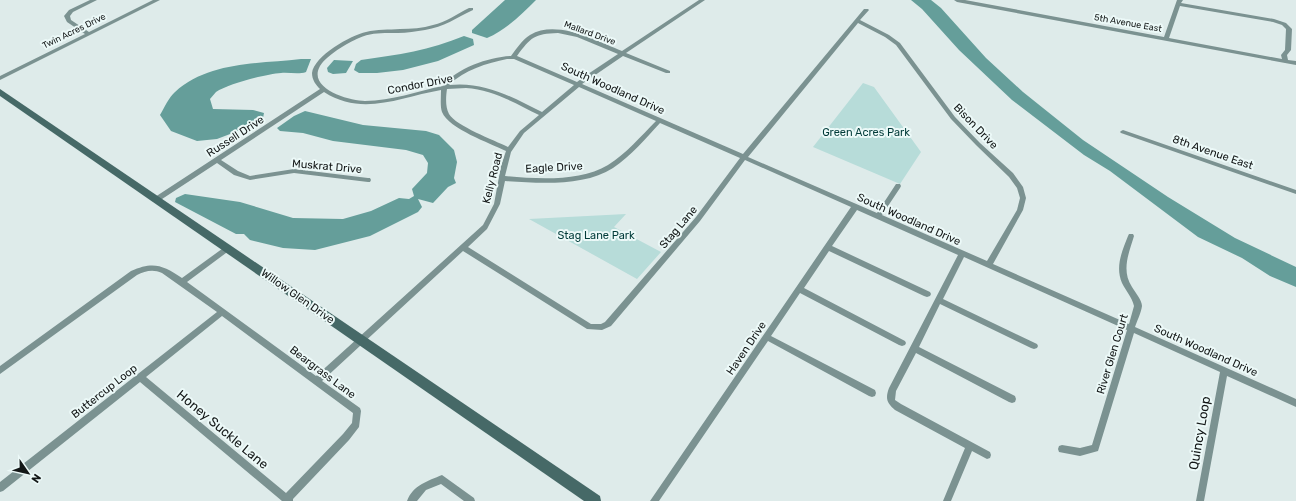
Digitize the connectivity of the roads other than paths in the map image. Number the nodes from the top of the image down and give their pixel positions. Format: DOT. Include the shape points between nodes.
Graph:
graph roads {
  1 [pos="94,0"];
  2 [pos="157,0"];
  3 [pos="702,0"];
  4 [pos="957,0"];
  5 [pos="1180,2"];
  6 [pos="471,9"];
  7 [pos="866,10"];
  8 [pos="858,21"];
  9 [pos="88,34"];
  10 [pos="1166,38"];
  11 [pos="621,54"];
  12 [pos="513,57"];
  13 [pos="1285,61"];
  14 [pos="1296,63"];
  15 [pos="668,72"];
  16 [pos="0,78"];
  17 [pos="578,85"];
  18 [pos="446,87"];
  19 [pos="324,90"];
  20 [pos="0,92"];
  21 [pos="542,114"];
  22 [pos="659,121"];
  23 [pos="1123,132"];
  24 [pos="509,150"];
  25 [pos="744,158"];
  26 [pos="217,160"];
  27 [pos="502,178"];
  28 [pos="368,180"];
  29 [pos="898,186"];
  30 [pos="1296,192"];
  31 [pos="157,199"];
  32 [pos="855,207"];
  33 [pos="878,216"];
  34 [pos="1131,236"];
  35 [pos="828,247"];
  36 [pos="228,248"];
  37 [pos="463,248"];
  38 [pos="962,254"];
  39 [pos="989,265"];
  40 [pos="182,282"];
  41 [pos="799,289"];
  42 [pos="927,294"];
  43 [pos="939,300"];
  44 [pos="222,312"];
  45 [pos="1131,329"];
  46 [pos="767,337"];
  47 [pos="360,339"];
  48 [pos="902,342"];
  49 [pos="1034,346"];
  50 [pos="914,348"];
  51 [pos="0,370"];
  52 [pos="1224,370"];
  53 [pos="140,377"];
  54 [pos="317,380"];
  55 [pos="872,392"];
  56 [pos="1012,399"];
  57 [pos="1296,403"];
  58 [pos="970,446"];
  59 [pos="1062,449"];
  60 [pos="987,455"];
  61 [pos="0,488"];
  62 [pos="288,500"];
  63 [pos="411,501"];
  64 [pos="471,501"];
  65 [pos="595,501"];
  66 [pos="654,501"];
  67 [pos="947,501"];
  68 [pos="1200,501"];
  1 -- 9 [label="street" via="67,16 69,21"];
  2 -- 9 [label="street, Twin Acres Drive"];
  3 -- 11 [label="street, Kelly Road"];
  4 -- 10 [label="street, 5th Avenue East"];
  5 -- 10 [label="street"];
  5 -- 13 [label="street" via="1284,24 1289,29"];
  6 -- 19 [label="street" via="437,26 410,31 377,30 361,35 328,55 317,67 316,75"];
  7 -- 8 [label="street, Stag Lane"];
  8 -- 25 [label="street, Stag Lane"];
  8 -- 39 [label="street, Bison Drive" via="898,44 953,118 1020,187 1023,198 1020,210"];
  9 -- 16 [label="street, Twin Acres Drive"];
  10 -- 13 [label="street, 5th Avenue East"];
  11 -- 12 [label="street, Mallard Drive" via="579,36 552,30 532,36"];
  11 -- 15 [label="street, Mallard Drive"];
  11 -- 17 [label="street, Kelly Road"];
  12 -- 17 [label="street, South Woodland Drive"];
  12 -- 18 [label="street" via="478,65 459,75"];
  13 -- 14 [label="street, 5th Avenue East"];
  17 -- 21 [label="street, Kelly Road"];
  17 -- 22 [label="street, South Woodland Drive"];
  18 -- 19 [label="street, Condor Drive" via="368,103 348,101"];
  18 -- 21 [label="street, Condor Drive" via="466,86 489,90"];
  18 -- 24 [label="street" via="443,106 450,119"];
  19 -- 26 [label="street, Russell Drive"];
  20 -- 31 [label="main road, Willow Glen Drive"];
  21 -- 24 [label="street, Kelly Road" via="519,135"];
  22 -- 25 [label="street, South Woodland Drive"];
  22 -- 27 [label="street, Eagle Drive" via="620,159 597,173 576,178"];
  23 -- 30 [label="street, 8th Avenue East"];
  24 -- 27 [label="street, Kelly Road"];
  25 -- 32 [label="street, South Woodland Drive"];
  25 -- 37 [label="street, Stag Lane" via="698,219 613,319 602,327 584,324"];
  26 -- 28 [label="street, Muskrat Drive" via="236,173 250,178 294,171"];
  26 -- 31 [label="street, Russell Drive"];
  27 -- 37 [label="street, Kelly Road" via="497,204 490,219"];
  29 -- 33 [label="street"];
  31 -- 36 [label="main road, Willow Glen Drive"];
  32 -- 33 [label="street, South Woodland Drive"];
  32 -- 35 [label="street, Haven Drive"];
  33 -- 38 [label="street, South Woodland Drive"];
  34 -- 45 [label="street, River Glen Court" via="1122,273 1138,306"];
  35 -- 41 [label="street, Haven Drive"];
  35 -- 42 [label="street"];
  36 -- 40 [label="street"];
  36 -- 47 [label="main road, Willow Glen Drive"];
  37 -- 47 [label="street, Kelly Road"];
  38 -- 39 [label="street, South Woodland Drive"];
  38 -- 43 [label="street"];
  39 -- 45 [label="street, South Woodland Drive"];
  40 -- 44 [label="street, Beargrass Lane"];
  40 -- 51 [label="street" via="159,268 141,269"];
  41 -- 46 [label="street, Haven Drive"];
  41 -- 48 [label="street"];
  43 -- 49 [label="street"];
  43 -- 50 [label="street"];
  44 -- 53 [label="street, Buttercup Loop"];
  44 -- 54 [label="street, Beargrass Lane"];
  45 -- 52 [label="street, South Woodland Drive"];
  45 -- 59 [label="street, River Glen Court" via="1095,448 1080,452"];
  46 -- 55 [label="street"];
  46 -- 66 [label="street, Haven Drive"];
  47 -- 54 [label="street, Kelly Road"];
  47 -- 65 [label="main road, Willow Glen Drive"];
  50 -- 56 [label="street"];
  50 -- 58 [label="street" via="892,391 891,401"];
  52 -- 57 [label="street, South Woodland Drive"];
  52 -- 68 [label="street, Quincy Loop"];
  53 -- 61 [label="street, Buttercup Loop"];
  53 -- 62 [label="street, Honey Suckle Lane"];
  54 -- 62 [label="street, Beargrass Lane" via="357,411 356,424"];
  58 -- 60 [label="street"];
  58 -- 67 [label="street"];
  63 -- 64 [label="street" via="423,487 442,479"];
}
